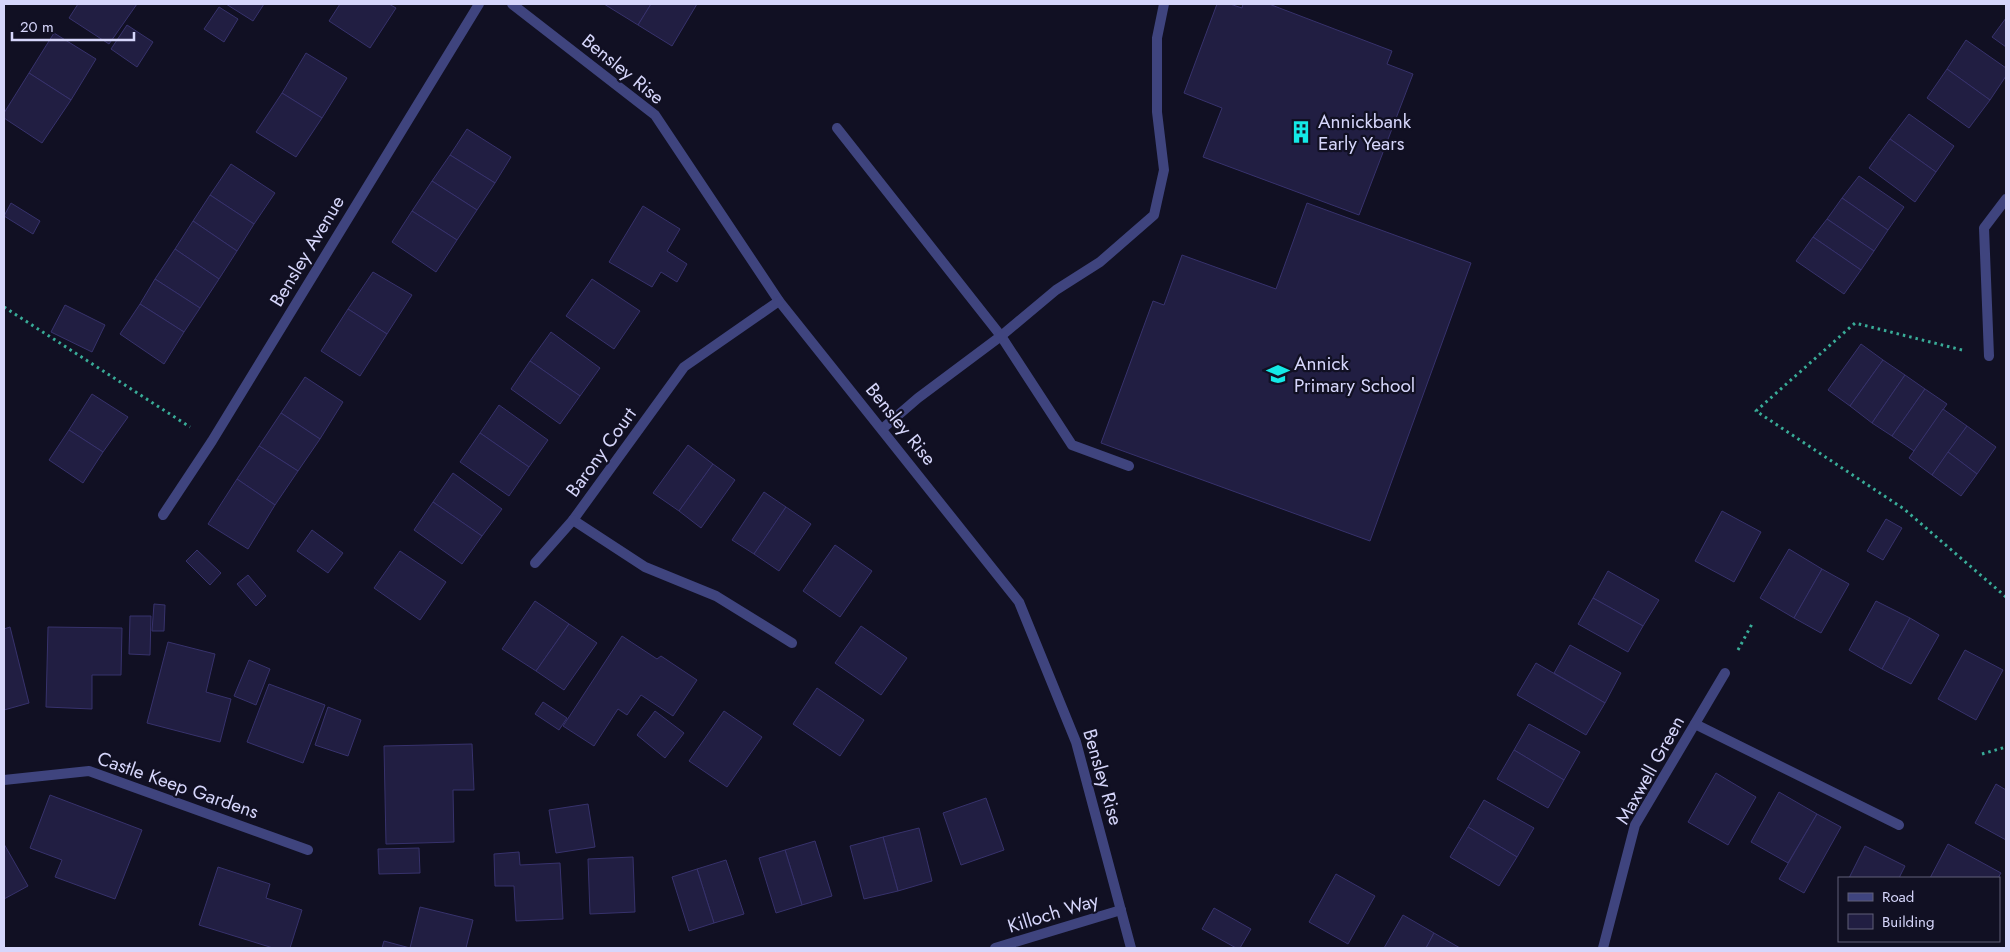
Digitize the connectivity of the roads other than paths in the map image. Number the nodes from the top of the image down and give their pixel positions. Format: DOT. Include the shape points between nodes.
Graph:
graph roads {
  1 [pos="479,4"];
  2 [pos="512,4"];
  3 [pos="1164,4"];
  4 [pos="837,128"];
  5 [pos="2006,199"];
  6 [pos="779,301"];
  7 [pos="1001,336"];
  8 [pos="1989,356"];
  9 [pos="882,429"];
  10 [pos="1129,466"];
  11 [pos="163,516"];
  12 [pos="573,520"];
  13 [pos="535,563"];
  14 [pos="792,643"];
  15 [pos="1726,673"];
  16 [pos="1695,724"];
  17 [pos="4,780"];
  18 [pos="1899,825"];
  19 [pos="308,850"];
  20 [pos="1121,910"];
  21 [pos="995,948"];
  22 [pos="1131,948"];
  23 [pos="1603,948"];
  1 -- 11 [label="street, Bensley Avenue"];
  2 -- 6 [label="street, Bensley Rise" via="655,115"];
  3 -- 7 [label="street" via="1157,38 1157,112 1164,170 1154,215 1100,262 1056,290"];
  4 -- 7 [label="street"];
  5 -- 8 [label="street" via="1984,228"];
  6 -- 9 [label="street, Bensley Rise"];
  6 -- 12 [label="street, Barony Court" via="684,367"];
  7 -- 9 [label="street"];
  7 -- 10 [label="street" via="1072,445"];
  9 -- 20 [label="street, Bensley Rise" via="1019,602 1076,742"];
  12 -- 13 [label="street"];
  12 -- 14 [label="street, Barony Court" via="645,567 716,596"];
  15 -- 16 [label="street, Maxwell Green"];
  16 -- 18 [label="street"];
  16 -- 23 [label="street, Maxwell Green" via="1635,825"];
  17 -- 19 [label="street, Castle Keep Gardens" via="89,771"];
  20 -- 21 [label="street, Killoch Way"];
  20 -- 22 [label="street, Bensley Rise"];
}
